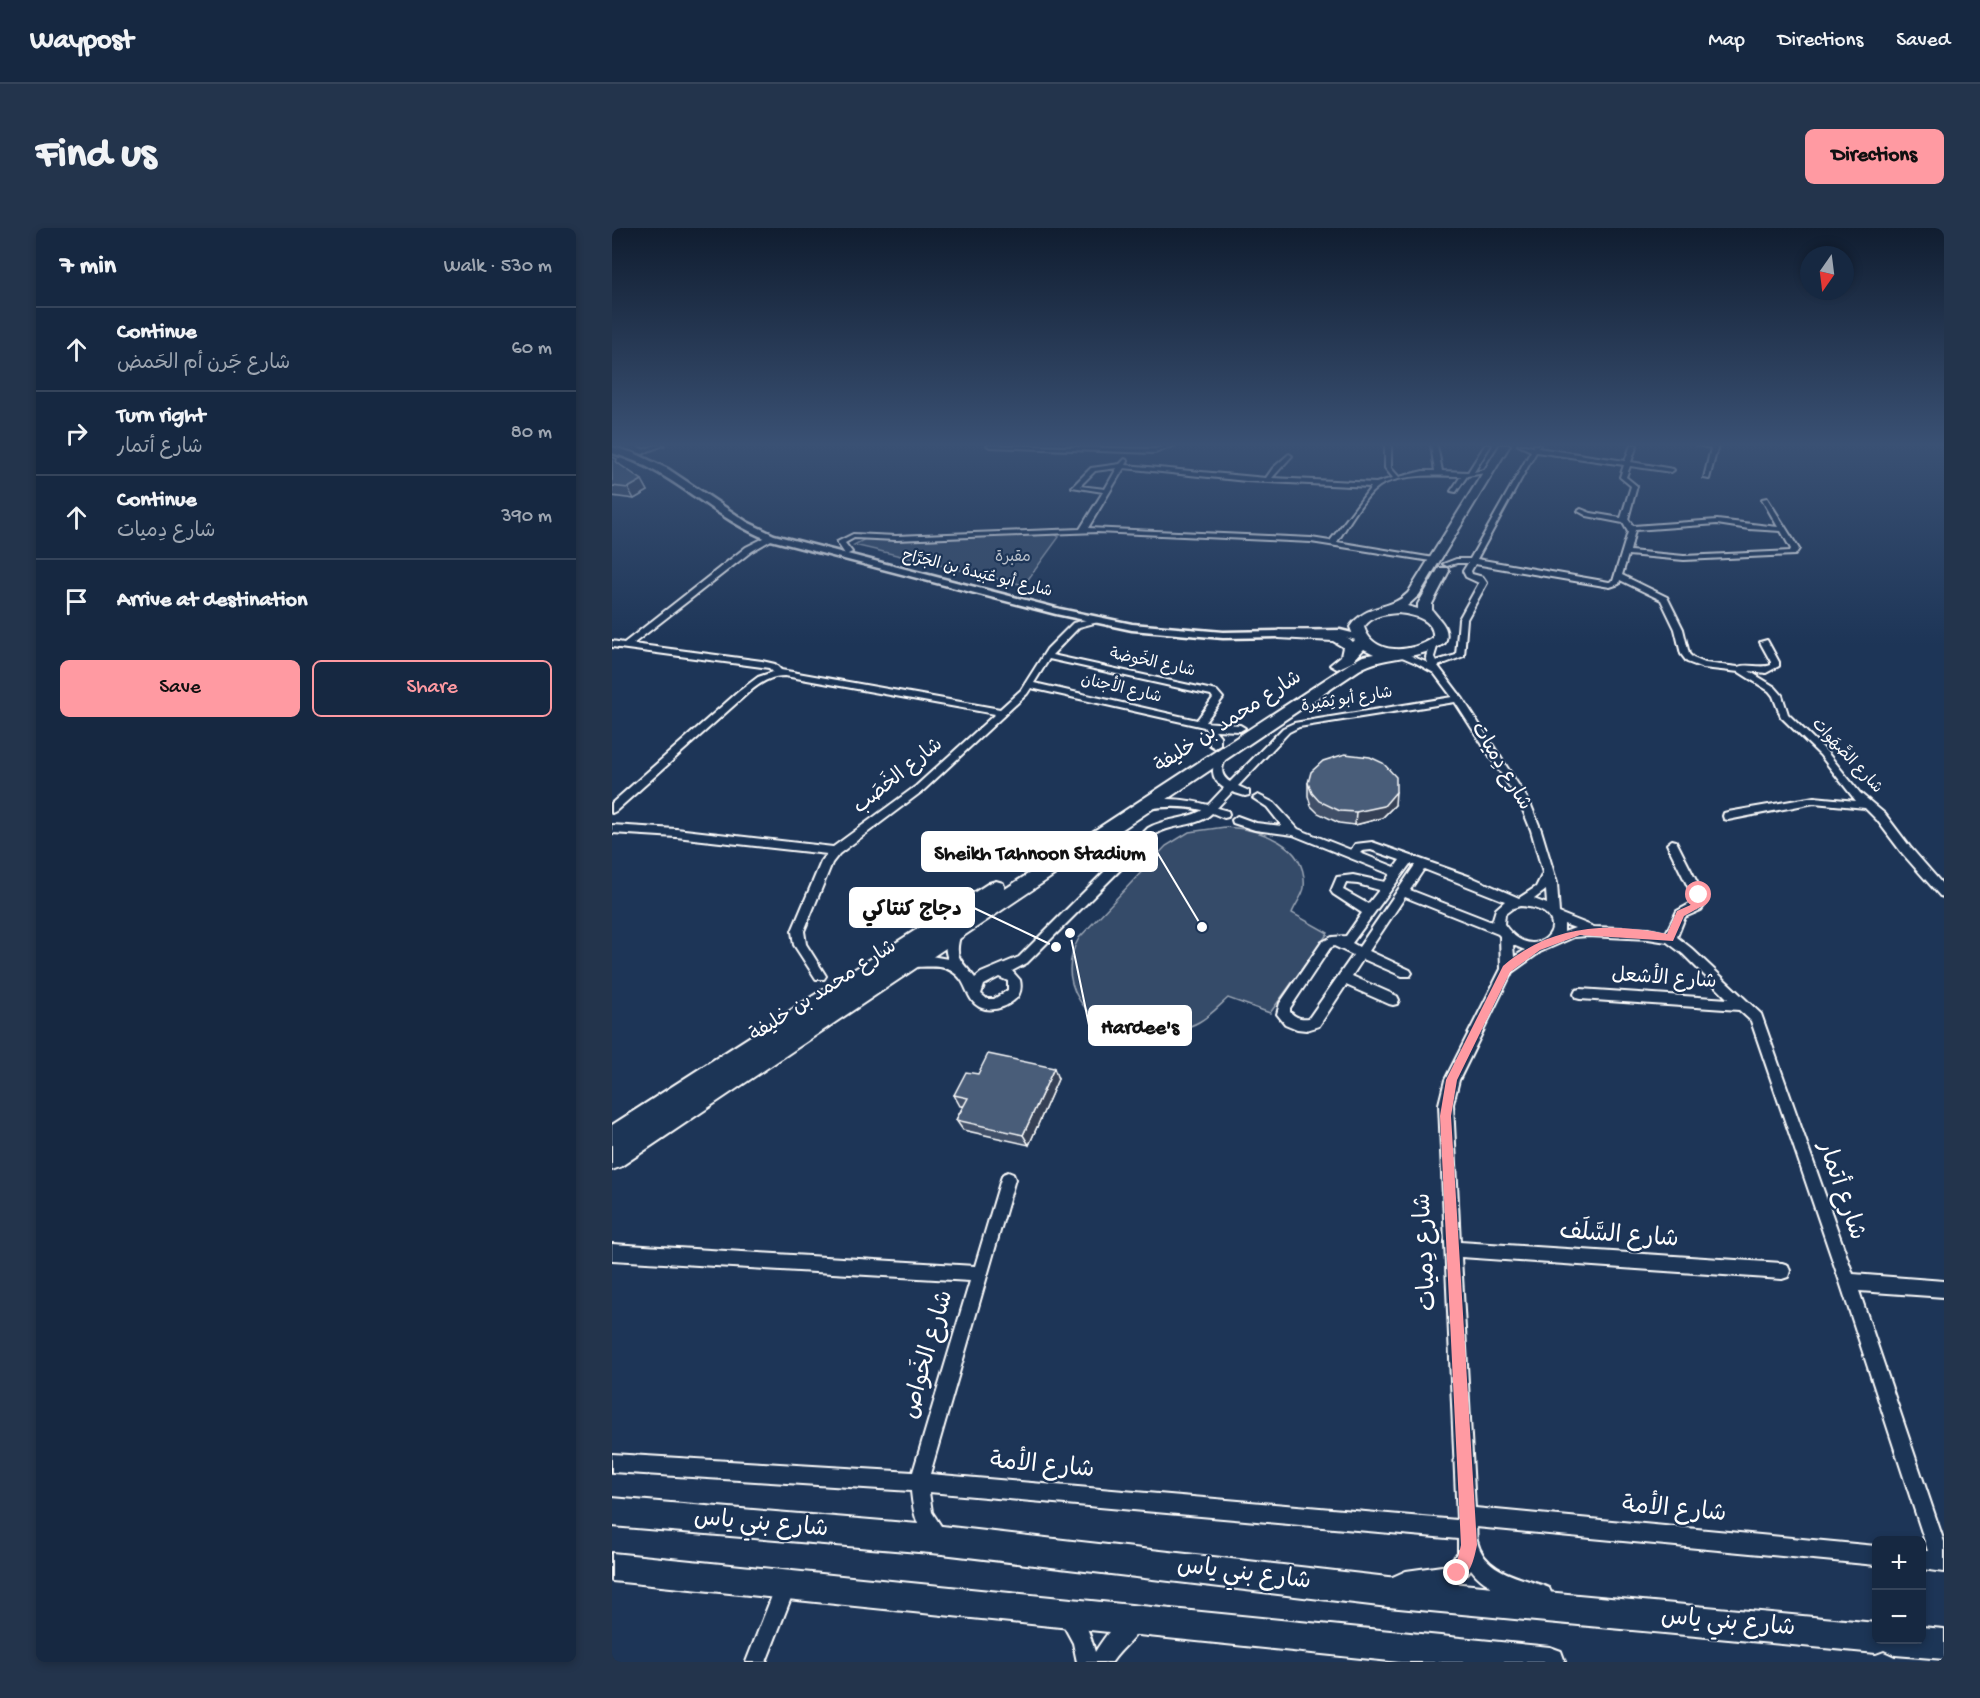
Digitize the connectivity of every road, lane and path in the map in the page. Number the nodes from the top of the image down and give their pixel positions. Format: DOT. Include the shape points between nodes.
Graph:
graph roads {
  1 [pos="726,512"];
  2 [pos="742,512"];
  3 [pos="1094,512"];
  4 [pos="1355,512"];
  5 [pos="1455,512"];
  6 [pos="1476,512"];
  7 [pos="1499,512"];
  8 [pos="1583,512"];
  9 [pos="1627,512"];
  10 [pos="1773,512"];
  11 [pos="1624,521"];
  12 [pos="1631,528"];
  13 [pos="1783,529"];
  14 [pos="1083,530"];
  15 [pos="770,537"];
  16 [pos="1333,542"];
  17 [pos="1454,551"];
  18 [pos="848,552"];
  19 [pos="1625,553"];
  20 [pos="1434,560"];
  21 [pos="1473,561"];
  22 [pos="1447,564"];
  23 [pos="1618,576"];
  24 [pos="1386,610"];
  25 [pos="1431,618"];
  26 [pos="1074,620"];
  27 [pos="1361,633"];
  28 [pos="1279,634"];
  29 [pos="1764,642"];
  30 [pos="612,644"];
  31 [pos="626,646"];
  32 [pos="1433,647"];
  33 [pos="1397,654"];
  34 [pos="1047,656"];
  35 [pos="1347,659"];
  36 [pos="1434,668"];
  37 [pos="1735,668"];
  38 [pos="778,672"];
  39 [pos="1029,685"];
  40 [pos="1458,699"];
  41 [pos="1002,712"];
  42 [pos="1203,724"];
  43 [pos="1240,728"];
  44 [pos="1219,749"];
  45 [pos="1226,785"];
  46 [pos="1245,793"];
  47 [pos="1258,798"];
  48 [pos="1185,802"];
  49 [pos="1866,805"];
  50 [pos="1140,808"];
  51 [pos="612,809"];
  52 [pos="1211,809"];
  53 [pos="1278,812"];
  54 [pos="1224,814"];
  55 [pos="1728,816"];
  56 [pos="1237,820"];
  57 [pos="1264,827"];
  58 [pos="612,829"];
  59 [pos="1295,832"];
  60 [pos="1672,844"];
  61 [pos="835,851"];
  62 [pos="1353,855"];
  63 [pos="1407,859"];
  64 [pos="1422,863"];
  65 [pos="1397,872"];
  66 [pos="1548,872"];
  67 [pos="1387,886"];
  68 [pos="1402,892"];
  69 [pos="1944,892"];
  70 [pos="1519,902"];
  71 [pos="1369,912"];
  72 [pos="1554,915"];
  73 [pos="1596,931"];
  74 [pos="955,933"];
  75 [pos="1504,934"];
  76 [pos="1670,938"];
  77 [pos="1336,941"];
  78 [pos="1553,941"];
  79 [pos="1537,947"];
  80 [pos="1361,952"];
  81 [pos="1023,960"];
  82 [pos="910,962"];
  83 [pos="959,967"];
  84 [pos="1507,969"];
  85 [pos="996,972"];
  86 [pos="1406,973"];
  87 [pos="819,976"];
  88 [pos="1344,978"];
  89 [pos="1015,981"];
  90 [pos="974,991"];
  91 [pos="1580,994"];
  92 [pos="1393,1000"];
  93 [pos="1744,1005"];
  94 [pos="612,1138"];
  95 [pos="612,1159"];
  96 [pos="1008,1179"];
  97 [pos="1452,1250"];
  98 [pos="612,1252"];
  99 [pos="1782,1271"];
  100 [pos="979,1274"];
  101 [pos="1848,1282"];
  102 [pos="1944,1289"];
  103 [pos="612,1463"];
  104 [pos="919,1482"];
  105 [pos="612,1512"];
  106 [pos="1468,1531"];
  107 [pos="942,1540"];
  108 [pos="1872,1556"];
  109 [pos="1926,1560"];
  110 [pos="1943,1562"];
  111 [pos="612,1567"];
  112 [pos="786,1584"];
  113 [pos="1388,1592"];
  114 [pos="1567,1609"];
  115 [pos="1067,1613"];
  116 [pos="1137,1620"];
  117 [pos="1872,1638"];
  118 [pos="1926,1643"];
  119 [pos="1944,1644"];
  120 [pos="756,1662"];
  121 [pos="1087,1662"];
  122 [pos="1100,1662"];
  123 [pos="1543,1662"];
  1 -- 15 [label="main road, شارع أبو عُبَيدة بن الجَرَّاح"];
  2 -- 18 [label="main road, شارع أبو عُبَيدة بن الجَرَّاح" via="786,536"];
  3 -- 14 [label="street"];
  4 -- 16 [label="street"];
  5 -- 20 [label="highway"];
  6 -- 17 [label="highway"];
  7 -- 21 [label="street"];
  8 -- 11 [label="street"];
  9 -- 11 [label="street"];
  10 -- 13 [label="street"];
  11 -- 12 [label="street"];
  12 -- 13 [label="street" via="1717,522"];
  12 -- 19 [label="street"];
  13 -- 19 [label="street" via="1795,549 1792,553 1684,558"];
  14 -- 16 [label="street"];
  14 -- 18 [label="street" via="853,536 841,542"];
  15 -- 26 [label="main road, شارع أبو عُبَيدة بن الجَرَّاح"];
  15 -- 31 [label="street" via="749,549"];
  16 -- 20 [label="street"];
  17 -- 21 [label="street"];
  17 -- 22 [label="highway"];
  18 -- 27 [label="main road, شارع أبو عُبَيدة بن الجَرَّاح" via="1147,623 1254,629 1332,627"];
  19 -- 23 [label="street"];
  20 -- 24 [label="highway" via="1410,599"];
  21 -- 22 [label="street"];
  21 -- 23 [label="street" via="1605,586 1614,584"];
  21 -- 36 [label="street" via="1468,574 1483,583 1463,619 1460,655 1442,660"];
  22 -- 25 [label="highway" via="1425,604"];
  23 -- 37 [label="street, شارع الصَّهَوات" via="1664,599 1690,660"];
  24 -- 25 [label="highway" via="1411,610"];
  24 -- 27 [label="highway" via="1370,614"];
  25 -- 32 [label="highway" via="1442,633"];
  26 -- 28 [label="main road, شارع أبو عُبَيدة بن الجَرَّاح" via="1191,633"];
  26 -- 34 [label="street, شارع الخَصَب"];
  27 -- 28 [label="main road, شارع أبو عُبَيدة بن الجَرَّاح"];
  27 -- 33 [label="highway" via="1375,649"];
  27 -- 35 [label="highway, شارع محمد بن خليفة" via="1355,652"];
  28 -- 35 [label="highway" via="1340,639 1350,646"];
  29 -- 37 [label="street" via="1774,667"];
  30 -- 31 [label="street"];
  31 -- 38 [label="street" via="766,664"];
  32 -- 33 [label="highway, شارع محمد بن خليفة"];
  32 -- 36 [label="street"];
  33 -- 36 [label="street, شارع دِميات"];
  33 -- 44 [label="highway, شارع محمد بن خليفة" via="1360,663"];
  34 -- 39 [label="street, شارع الخَصَب"];
  34 -- 42 [label="street, شارع الخَوضة" via="1214,693 1216,701"];
  35 -- 43 [label="highway, شارع محمد بن خليفة"];
  36 -- 40 [label="street, شارع دِميات"];
  37 -- 49 [label="street, شارع الصَّهَوات" via="1772,689 1784,716 1823,753"];
  38 -- 41 [label="street"];
  38 -- 51 [label="street" via="762,678 741,694"];
  39 -- 41 [label="street, شارع الخَصَب"];
  39 -- 42 [label="street, شارع الأجنان"];
  40 -- 45 [label="street, شارع أبو ثِمَيرة" via="1291,727"];
  40 -- 66 [label="street, شارع دِميات" via="1525,803"];
  41 -- 61 [label="street, شارع الخَصَب" via="920,788"];
  42 -- 43 [label="street, شارع الأجنان"];
  42 -- 44 [label="street" via="1215,736"];
  43 -- 44 [label="highway, شارع محمد بن خليفة"];
  44 -- 45 [label="street" via="1216,771"];
  44 -- 50 [label="highway, شارع محمد بن خليفة"];
  44 -- 94 [label="highway, شارع محمد بن خليفة"];
  45 -- 46 [label="street"];
  45 -- 48 [label="street" via="1211,800"];
  45 -- 52 [label="street, شارع أبو ثِمَيرة"];
  47 -- 53 [label="street"];
  48 -- 50 [label="street"];
  48 -- 52 [label="street"];
  49 -- 55 [label="street" via="1814,801"];
  49 -- 69 [label="street, شارع الصَّهَوات" via="1881,817"];
  50 -- 74 [label="highway, شارع محمد بن خليفة"];
  52 -- 54 [label="street"];
  52 -- 81 [label="street, شارع أبو ثِمَيرة" via="1199,818 1170,821 1152,831"];
  53 -- 57 [label="street" via="1275,821"];
  53 -- 59 [label="street"];
  56 -- 57 [label="street"];
  57 -- 59 [label="street"];
  58 -- 61 [label="street"];
  59 -- 62 [label="street"];
  60 -- 76 [label="street" via="1701,902 1681,914"];
  61 -- 87 [label="street, شارع الخَصَب" via="798,931 800,945"];
  62 -- 63 [label="street" via="1359,847 1367,845"];
  62 -- 65 [label="street"];
  63 -- 64 [label="street"];
  63 -- 65 [label="street"];
  64 -- 68 [label="street"];
  64 -- 70 [label="street"];
  65 -- 67 [label="street"];
  66 -- 70 [label="street" via="1540,890"];
  66 -- 72 [label="street, شارع دِميات"];
  67 -- 71 [label="street"];
  67 -- 71 [label="street" via="1352,878 1341,880 1337,886 1340,895"];
  68 -- 75 [label="street"];
  68 -- 80 [label="street"];
  70 -- 72 [label="street" via="1538,904"];
  70 -- 75 [label="street" via="1500,912 1498,924"];
  71 -- 77 [label="street" via="1350,939"];
  72 -- 73 [label="street"];
  72 -- 78 [label="street" via="1559,930"];
  73 -- 76 [label="street"];
  73 -- 78 [label="street" via="1573,933"];
  74 -- 82 [label="highway, شارع محمد بن خليفة"];
  74 -- 83 [label="street" via="950,950"];
  75 -- 79 [label="street" via="1526,946"];
  75 -- 84 [label="street, شارع دِميات"];
  76 -- 93 [label="street, شارع أتمار"];
  77 -- 80 [label="street"];
  77 -- 88 [label="street" via="1326,945 1302,980 1284,1007 1285,1016 1302,1025 1314,1022"];
  78 -- 79 [label="street"];
  79 -- 84 [label="street, شارع دِميات"];
  80 -- 86 [label="street"];
  80 -- 88 [label="street"];
  81 -- 85 [label="street, شارع أبو ثِمَيرة"];
  81 -- 89 [label="street, شارع أبو ثِمَيرة"];
  82 -- 83 [label="street" via="938,961"];
  82 -- 95 [label="highway, شارع محمد بن خليفة"];
  83 -- 85 [label="street" via="975,973"];
  83 -- 90 [label="street"];
  84 -- 97 [label="street, شارع دِميات" via="1448,1091"];
  85 -- 89 [label="street" via="1008,974"];
  85 -- 90 [label="street" via="980,980"];
  88 -- 92 [label="street"];
  89 -- 90 [label="street" via="1011,996 997,1004 981,1002"];
  91 -- 93 [label="street, شارع الأشعل"];
  93 -- 101 [label="street, شارع أتمار" via="1760,1026"];
  96 -- 100 [label="street, شارع الخَواص"];
  97 -- 99 [label="street, شارع السَّلَف"];
  97 -- 106 [label="street, شارع دِميات"];
  98 -- 100 [label="street"];
  100 -- 104 [label="street, شارع الخَواص"];
  101 -- 102 [label="street"];
  101 -- 110 [label="street, شارع أتمار"];
  103 -- 104 [label="street, شارع الأمة"];
  104 -- 106 [label="street, شارع الأمة"];
  104 -- 107 [label="street, شارع الخَواص" via="923,1516"];
  105 -- 107 [label="main road, شارع بني ياس"];
  106 -- 108 [label="street, شارع الأمة"];
  106 -- 113 [label="street, شارع دِميات" via="1466,1561 1457,1573 1415,1576"];
  106 -- 114 [label="street, شارع دِميات" via="1478,1564 1492,1579 1537,1593"];
  107 -- 113 [label="main road, شارع بني ياس"];
  109 -- 110 [label="street"];
  111 -- 112 [label="main road"];
  112 -- 115 [label="main road"];
  112 -- 120 [label="street"];
  113 -- 114 [label="main road, شارع بني ياس"];
  114 -- 117 [label="main road, شارع بني ياس"];
  115 -- 116 [label="main road"];
  115 -- 121 [label="street" via="1082,1640"];
  116 -- 122 [label="street" via="1112,1643"];
  116 -- 123 [label="main road"];
  118 -- 119 [label="main road"];
}
